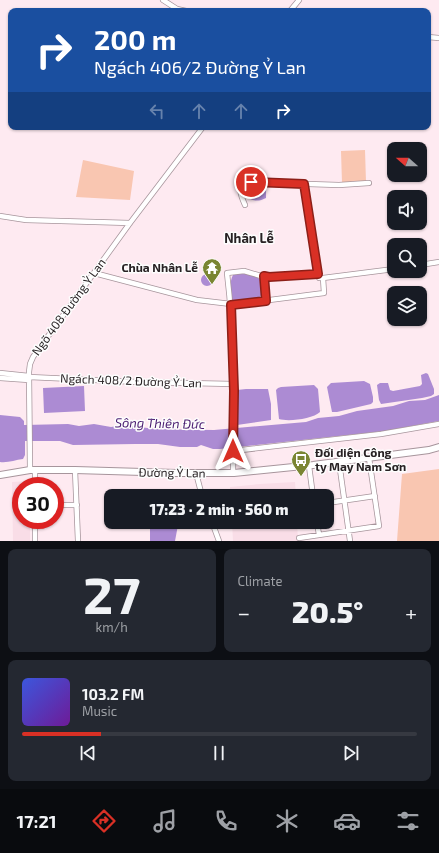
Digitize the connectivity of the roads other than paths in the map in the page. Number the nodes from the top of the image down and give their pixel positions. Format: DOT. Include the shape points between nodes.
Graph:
graph roads {
  1 [pos="163,0"];
  2 [pos="299,0"];
  3 [pos="175,8"];
  4 [pos="292,8"];
  5 [pos="201,130"];
  6 [pos="369,183"];
  7 [pos="304,184"];
  8 [pos="245,205"];
  9 [pos="0,216"];
  10 [pos="130,223"];
  11 [pos="439,262"];
  12 [pos="427,264"];
  13 [pos="387,270"];
  14 [pos="94,273"];
  15 [pos="318,274"];
  16 [pos="264,276"];
  17 [pos="323,278"];
  18 [pos="266,301"];
  19 [pos="231,304"];
  20 [pos="0,373"];
  21 [pos="0,378"];
  22 [pos="29,378"];
  23 [pos="234,384"];
  24 [pos="439,424"];
  25 [pos="439,447"];
  26 [pos="233,451"];
  27 [pos="369,458"];
  28 [pos="339,462"];
  29 [pos="309,466"];
  30 [pos="32,470"];
  31 [pos="75,470"];
  32 [pos="196,473"];
  33 [pos="233,473"];
  34 [pos="0,475"];
  35 [pos="33,477"];
  36 [pos="200,489"];
  37 [pos="312,489"];
  38 [pos="375,496"];
  39 [pos="344,500"];
  40 [pos="334,502"];
  41 [pos="64,504"];
  42 [pos="76,505"];
  43 [pos="35,529"];
  44 [pos="215,529"];
  45 [pos="318,529"];
  46 [pos="349,530"];
  47 [pos="319,535"];
  48 [pos="299,538"];
  49 [pos="34,541"];
  50 [pos="78,541"];
  51 [pos="219,541"];
  52 [pos="350,541"];
  1 -- 3 [label="street"];
  2 -- 4 [label="street"];
  5 -- 10 [label="street, Ngõ 408 Đường Ỷ Lan"];
  6 -- 7 [label="street"];
  7 -- 8 [label="street" via="246,183 240,192"];
  7 -- 15 [label="street"];
  9 -- 10 [label="street" via="26,220"];
  10 -- 14 [label="street, Ngõ 408 Đường Ỷ Lan"];
  11 -- 12 [label="street"];
  13 -- 17 [label="street"];
  14 -- 19 [label="street" via="197,300"];
  14 -- 22 [label="street, Ngõ 408 Đường Ỷ Lan" via="35,354 30,364"];
  15 -- 16 [label="street"];
  15 -- 17 [label="street" via="319,278"];
  16 -- 18 [label="street"];
  16 -- 19 [label="street" via="244,271 227,273"];
  17 -- 18 [label="street" via="324,293"];
  18 -- 19 [label="street"];
  19 -- 23 [label="street"];
  20 -- 22 [label="street"];
  21 -- 22 [label="street"];
  22 -- 23 [label="street, Ngách 408/2 Đường Ỷ Lan"];
  22 -- 30 [label="street, Ngõ 408 Đường Ỷ Lan"];
  23 -- 26 [label="street"];
  24 -- 26 [label="street" via="381,434"];
  25 -- 27 [label="main road, Đường Ỷ Lan"];
  26 -- 33 [label="street"];
  27 -- 28 [label="main road, Đường Ỷ Lan"];
  27 -- 38 [label="street"];
  28 -- 29 [label="main road, Đường Ỷ Lan"];
  28 -- 39 [label="street"];
  29 -- 33 [label="main road, Đường Ỷ Lan"];
  29 -- 37 [label="street"];
  30 -- 31 [label="main road, Đường Ỷ Lan"];
  30 -- 34 [label="main road, Đường Ỷ Lan"];
  30 -- 35 [label="street, Ngõ 408 Đường Ỷ Lan"];
  31 -- 32 [label="main road, Đường Ỷ Lan"];
  31 -- 42 [label="street"];
  32 -- 33 [label="main road, Đường Ỷ Lan"];
  32 -- 36 [label="street"];
  38 -- 39 [label="street"];
  38 -- 46 [label="street" via="379,526"];
  39 -- 40 [label="street"];
  39 -- 46 [label="street"];
  41 -- 42 [label="street"];
  42 -- 50 [label="street"];
  43 -- 49 [label="street"];
  44 -- 51 [label="street"];
  45 -- 47 [label="street"];
  46 -- 47 [label="street"];
  46 -- 52 [label="street"];
  47 -- 48 [label="street"];
}
